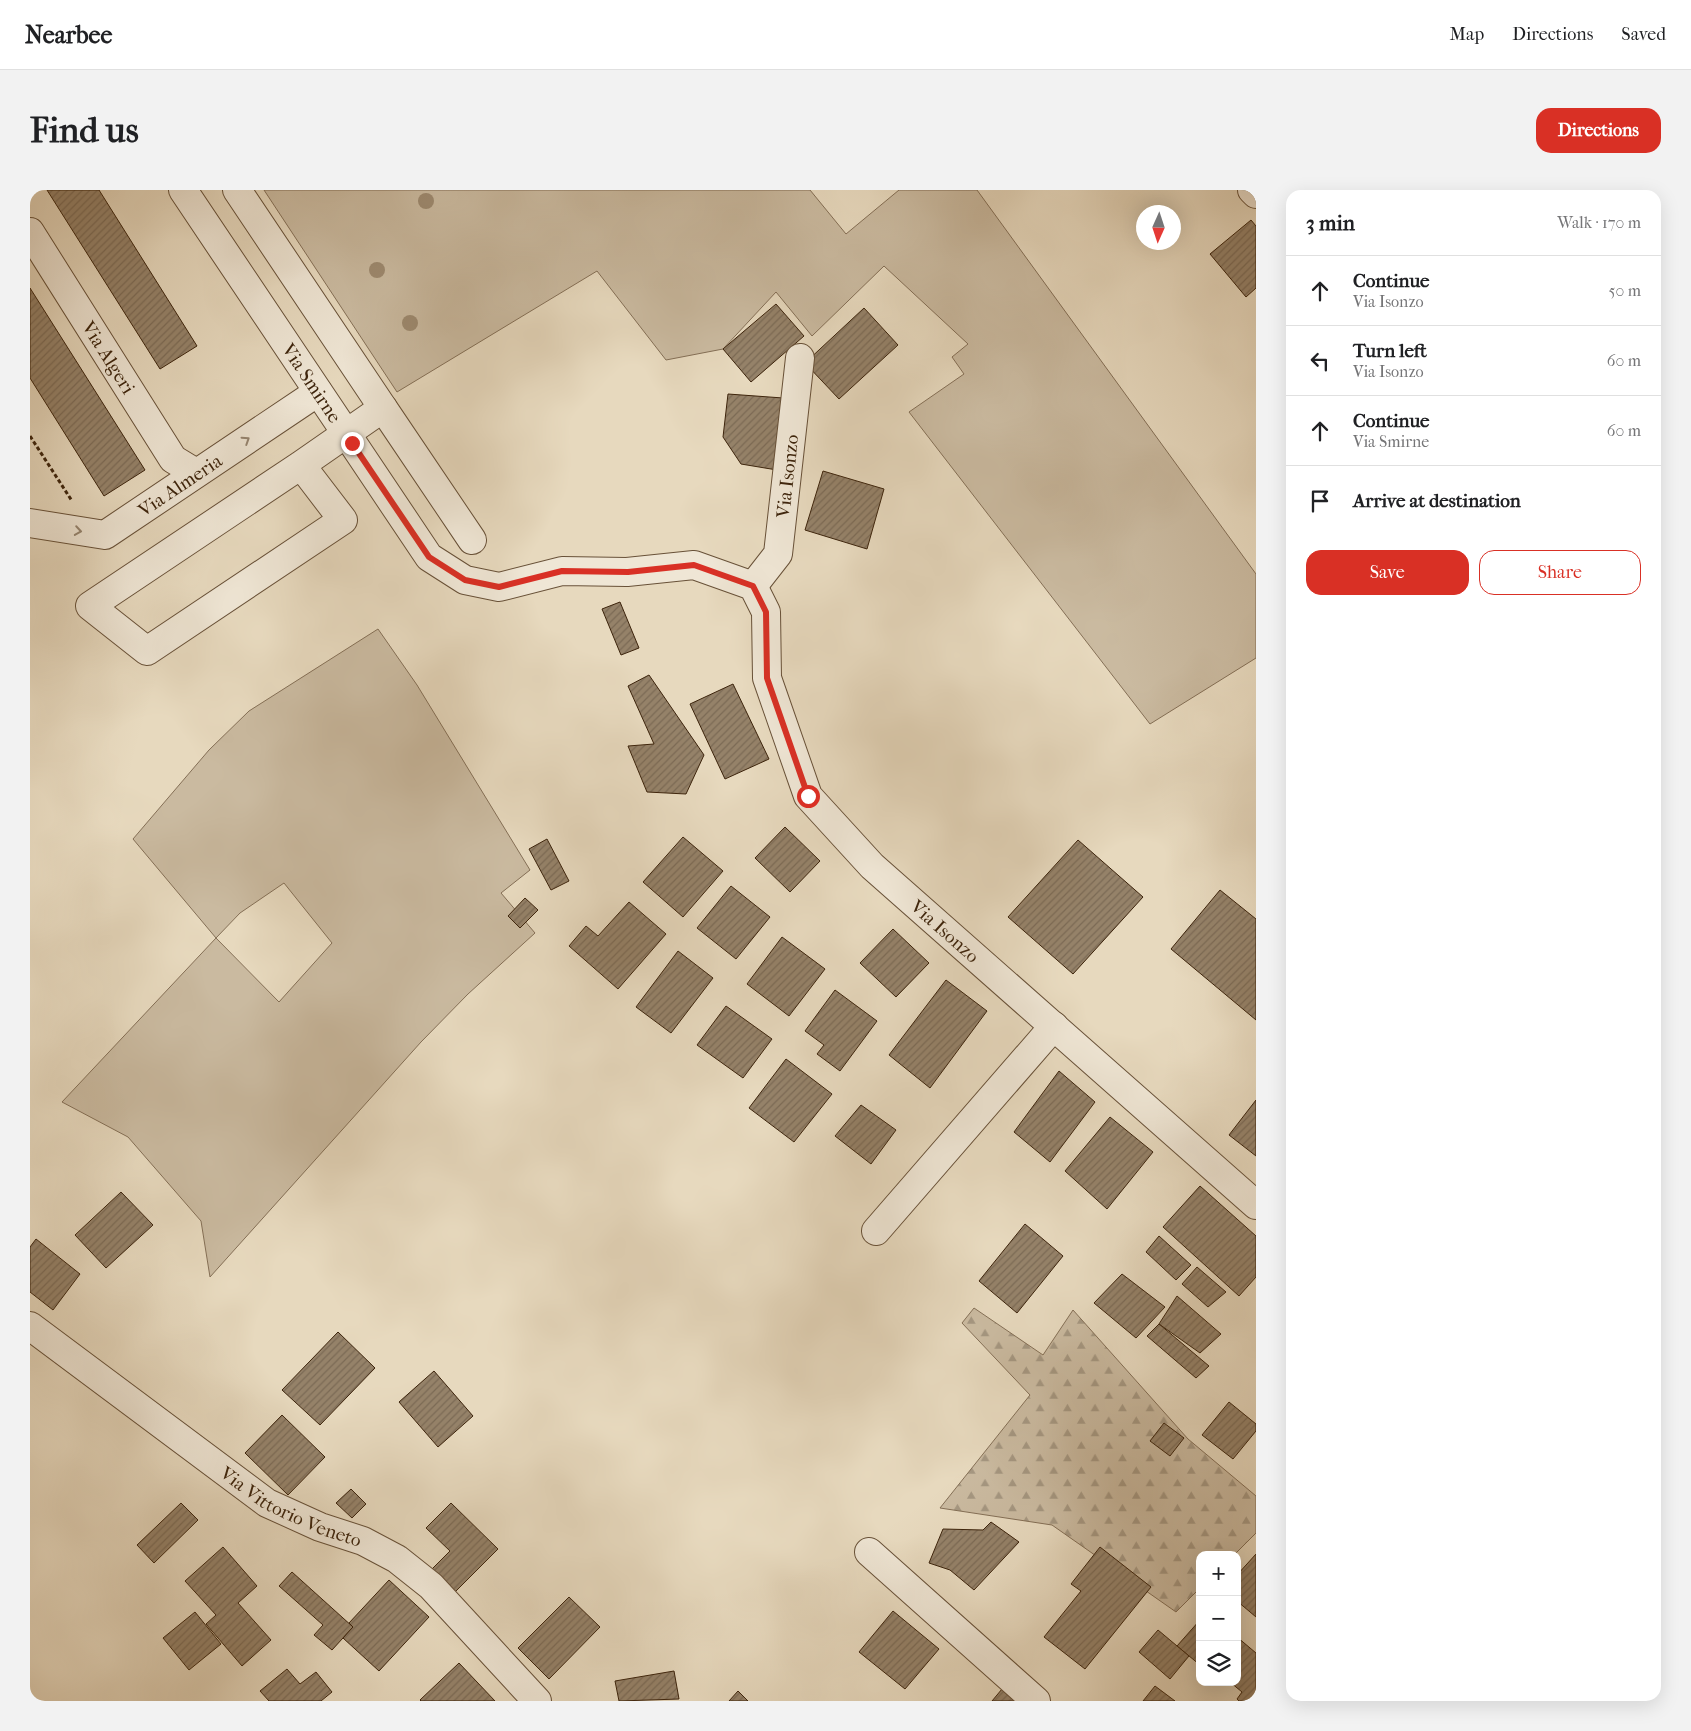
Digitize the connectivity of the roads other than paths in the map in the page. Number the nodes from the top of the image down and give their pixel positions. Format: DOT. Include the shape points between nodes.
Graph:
graph roads {
  1 [pos="183,190"];
  2 [pos="237,190"];
  3 [pos="1252,190"];
  4 [pos="1256,194"];
  5 [pos="30,232"];
  6 [pos="800,358"];
  7 [pos="318,392"];
  8 [pos="383,408"];
  9 [pos="347,434"];
  10 [pos="301,465"];
  11 [pos="196,474"];
  12 [pos="30,523"];
  13 [pos="472,540"];
  14 [pos="753,586"];
  15 [pos="1054,1026"];
  16 [pos="1256,1205"];
  17 [pos="876,1231"];
  18 [pos="30,1326"];
  19 [pos="869,1552"];
  20 [pos="537,1701"];
  21 [pos="1036,1701"];
  1 -- 7 [label="street, Via Smirne"];
  2 -- 8 [label="street"];
  3 -- 4 [label="street"];
  5 -- 11 [label="street, Via Algeri" via="173,459"];
  6 -- 14 [label="street, Via Isonzo" via="778,554"];
  7 -- 9 [label="street, Via Smirne"];
  11 -- 7 [label="street, Via Almeria, one-way"];
  8 -- 9 [label="street"];
  8 -- 13 [label="street"];
  9 -- 10 [label="street"];
  9 -- 14 [label="street, Via Smirne" via="429,557 465,580 499,587 562,571 628,572 694,565"];
  10 -- 10 [label="street" via="269,487 90,606 147,651 343,520"];
  12 -- 11 [label="street, Via Almeria, one-way" via="105,535"];
  14 -- 15 [label="street, Via Isonzo" via="766,612 767,678 808,796 872,866"];
  15 -- 16 [label="street, Via Isonzo"];
  15 -- 17 [label="street"];
  18 -- 20 [label="street, Via Vittorio Veneto" via="267,1503 320,1528 363,1541 397,1559 431,1586"];
  19 -- 21 [label="street"];
}
